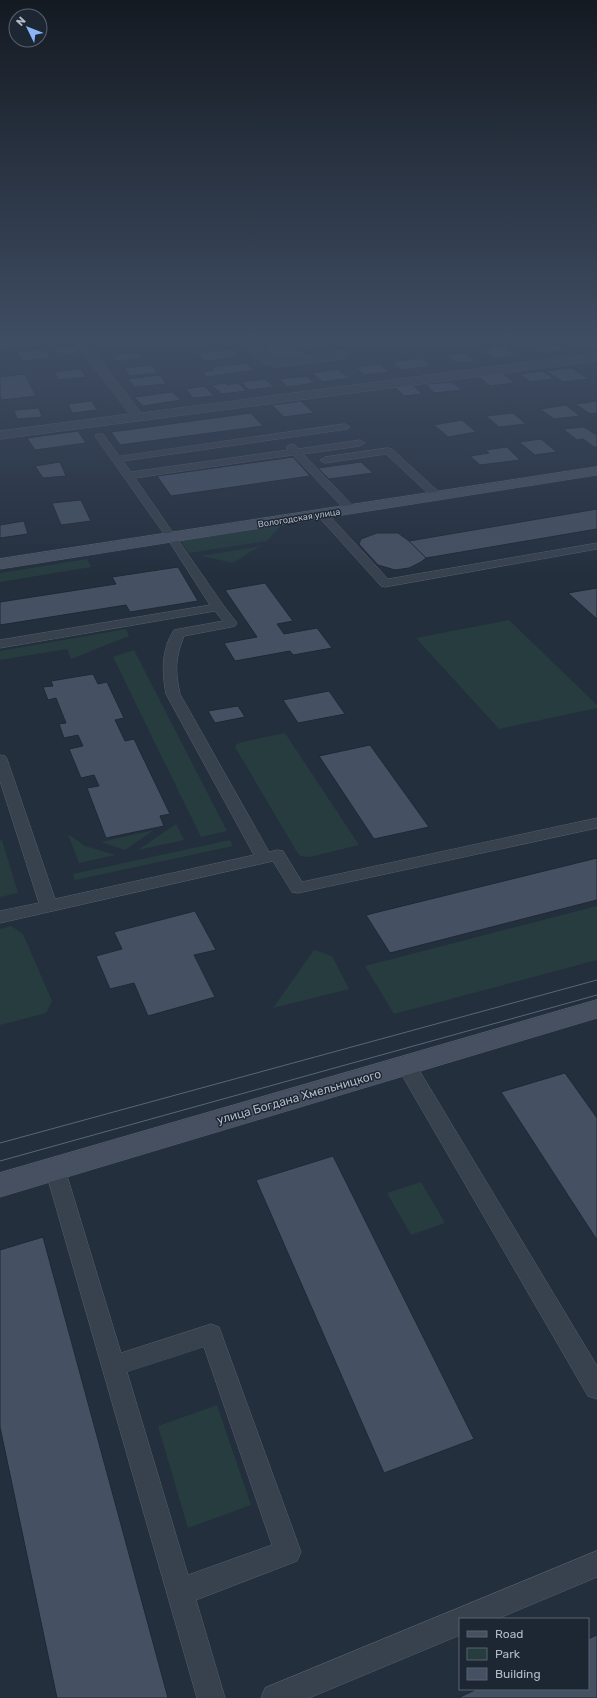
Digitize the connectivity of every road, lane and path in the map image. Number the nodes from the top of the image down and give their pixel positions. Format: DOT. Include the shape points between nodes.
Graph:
graph roads {
  1 [pos="121,419"];
  2 [pos="345,427"];
  3 [pos="0,435"];
  4 [pos="100,436"];
  5 [pos="281,436"];
  6 [pos="360,442"];
  7 [pos="296,452"];
  8 [pos="117,459"];
  9 [pos="325,460"];
  10 [pos="597,471"];
  11 [pos="128,476"];
  12 [pos="437,496"];
  13 [pos="351,510"];
  14 [pos="322,514"];
  15 [pos="172,538"];
  16 [pos="597,546"];
  17 [pos="0,564"];
  18 [pos="218,607"];
  19 [pos="0,644"];
  20 [pos="0,759"];
  21 [pos="597,823"];
  22 [pos="264,858"];
  23 [pos="48,906"];
  24 [pos="0,917"];
  25 [pos="597,1009"];
  26 [pos="406,1065"];
  27 [pos="55,1169"];
  28 [pos="0,1185"];
  29 [pos="113,1366"];
  30 [pos="597,1388"];
  31 [pos="597,1564"];
  32 [pos="180,1592"];
  33 [pos="466,1618"];
  34 [pos="459,1621"];
  35 [pos="211,1698"];
  36 [pos="275,1698"];
  1 -- 3 [label="street"];
  2 -- 5 [label="lane"];
  4 -- 8 [label="lane"];
  5 -- 7 [label="lane"];
  5 -- 8 [label="lane"];
  6 -- 7 [label="lane"];
  7 -- 11 [label="lane"];
  7 -- 13 [label="lane"];
  8 -- 11 [label="lane"];
  9 -- 12 [label="lane" via="388,451"];
  10 -- 12 [label="main road, Вологодская улица"];
  11 -- 15 [label="lane"];
  12 -- 13 [label="main road, Вологодская улица"];
  13 -- 14 [label="main road, Вологодская улица"];
  14 -- 15 [label="main road, Вологодская улица"];
  14 -- 16 [label="lane" via="385,583"];
  15 -- 17 [label="main road, Вологодская улица"];
  15 -- 18 [label="lane"];
  18 -- 19 [label="lane"];
  18 -- 22 [label="lane" via="231,623 179,633 170,653 168,672 173,694"];
  20 -- 23 [label="lane"];
  21 -- 22 [label="lane" via="298,888 277,855"];
  22 -- 23 [label="lane"];
  23 -- 24 [label="lane"];
  25 -- 26 [label="main road, улица Богдана Хмельницкого"];
  26 -- 27 [label="main road, улица Богдана Хмельницкого"];
  26 -- 30 [label="lane"];
  27 -- 28 [label="main road, улица Богдана Хмельницкого"];
  27 -- 29 [label="lane"];
  29 -- 32 [label="lane"];
  29 -- 32 [label="lane" via="211,1334 288,1552"];
  31 -- 33 [label="lane"];
  32 -- 35 [label="lane"];
  34 -- 36 [label="lane"];
}
